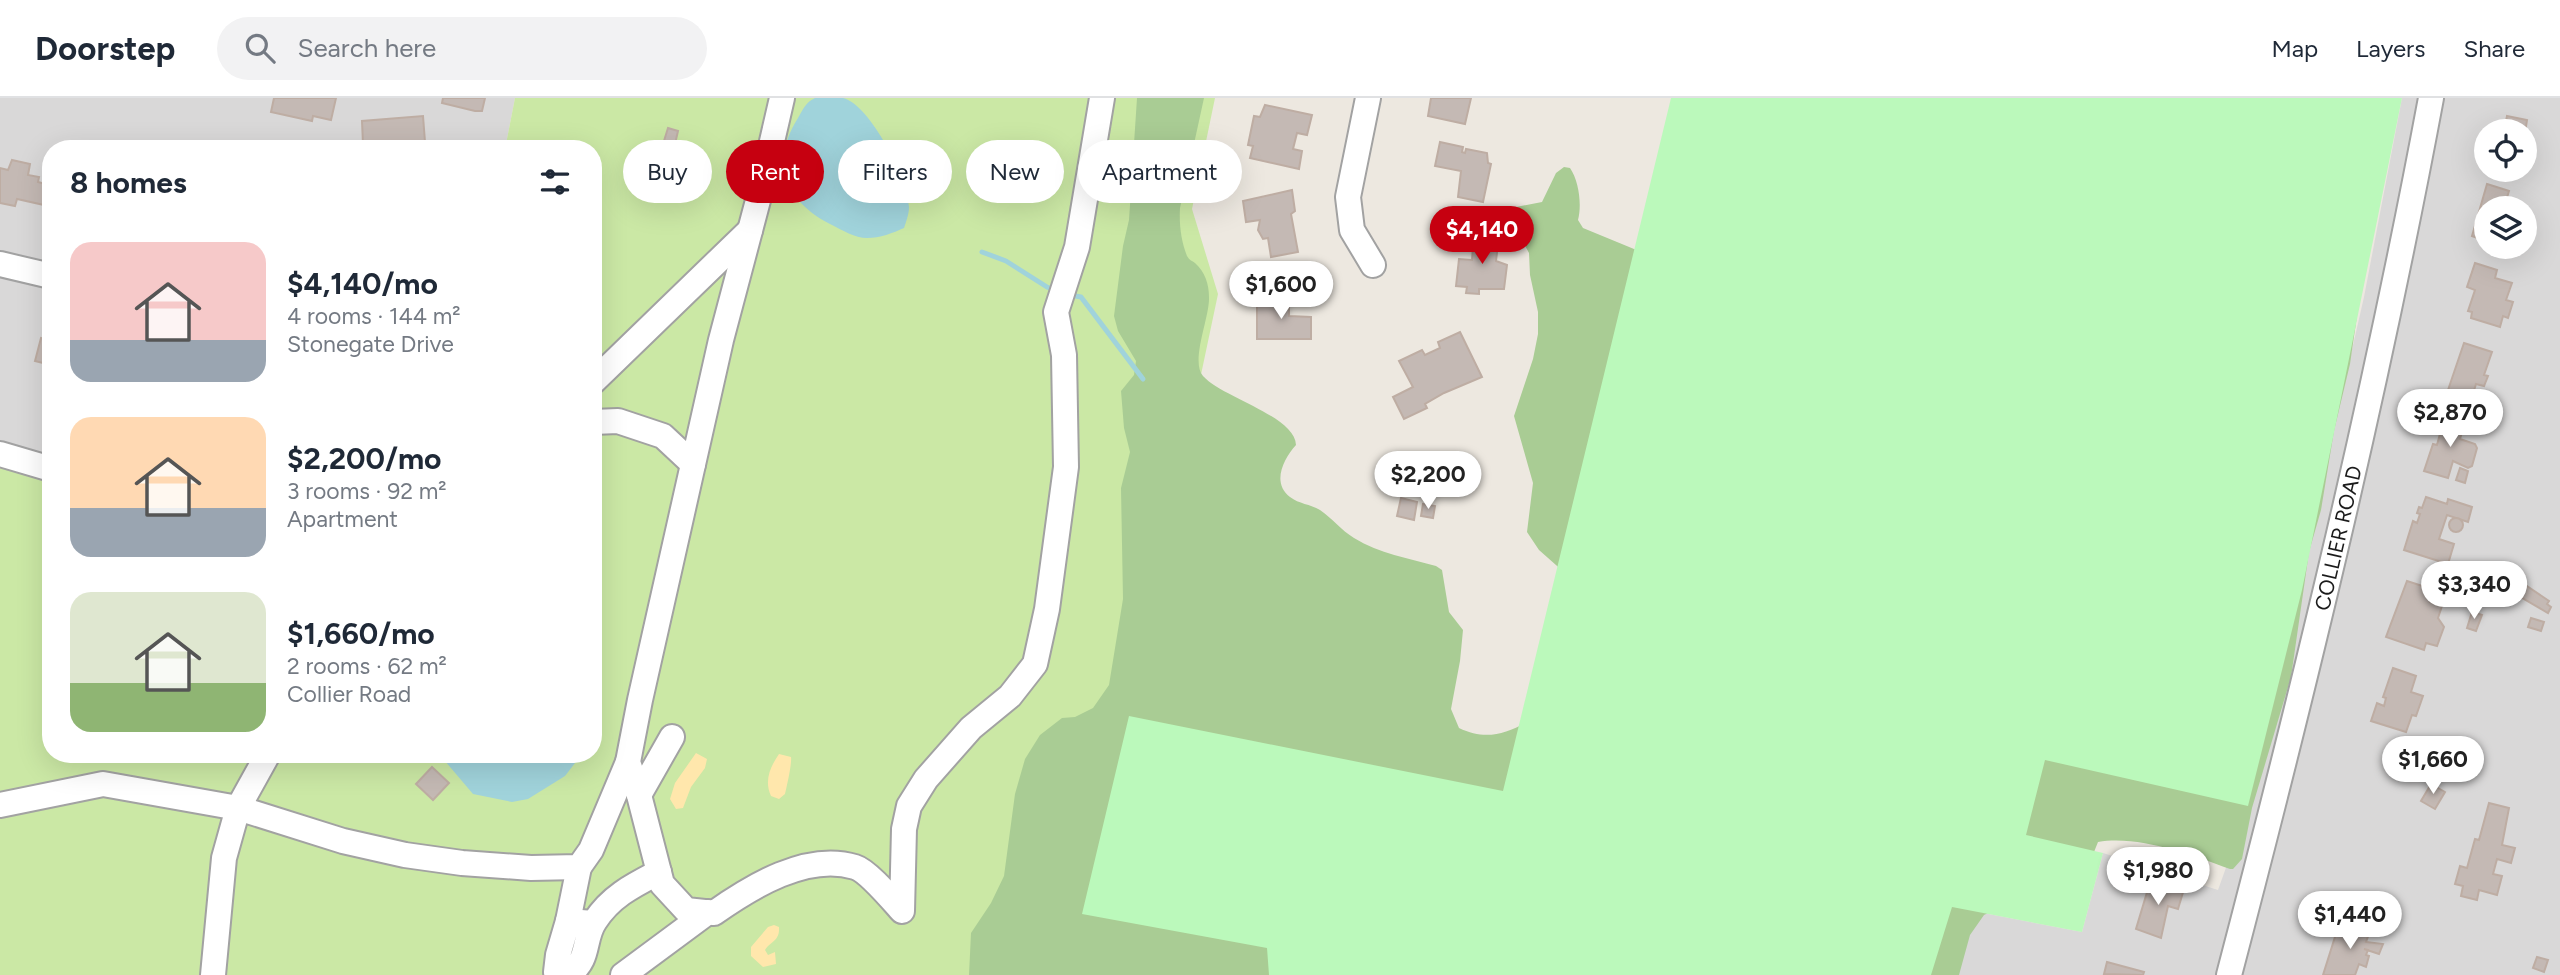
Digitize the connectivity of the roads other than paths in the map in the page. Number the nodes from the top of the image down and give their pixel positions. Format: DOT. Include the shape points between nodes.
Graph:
graph roads {
  1 [pos="782,98"];
  2 [pos="1102,98"];
  3 [pos="1368,98"];
  4 [pos="2431,98"];
  5 [pos="751,230"];
  6 [pos="0,264"];
  7 [pos="1373,265"];
  8 [pos="42,274"];
  9 [pos="602,373"];
  10 [pos="602,422"];
  11 [pos="0,454"];
  12 [pos="693,464"];
  13 [pos="42,466"];
  14 [pos="672,737"];
  15 [pos="628,762"];
  16 [pos="263,763"];
  17 [pos="639,795"];
  18 [pos="0,805"];
  19 [pos="238,808"];
  20 [pos="579,867"];
  21 [pos="659,872"];
  22 [pos="708,912"];
  23 [pos="568,921"];
  24 [pos="593,923"];
  25 [pos="213,975"];
  26 [pos="623,975"];
  27 [pos="2229,975"];
  1 -- 5 [label="street"];
  2 -- 22 [label="street" via="1087,203 1056,312 1064,355 1066,467 1035,664 1010,696 944,758 909,806 902,911 856,867 817,863"];
  3 -- 7 [label="street" via="1349,198 1352,230"];
  4 -- 27 [label="street, COLLIER ROAD" via="2349,488 2293,730"];
  5 -- 9 [label="street"];
  5 -- 12 [label="street"];
  6 -- 8 [label="street"];
  10 -- 12 [label="street" via="618,421 663,436"];
  11 -- 13 [label="street"];
  12 -- 15 [label="street"];
  14 -- 17 [label="street"];
  15 -- 17 [label="street"];
  15 -- 20 [label="street" via="591,850"];
  16 -- 19 [label="street"];
  17 -- 21 [label="street"];
  18 -- 19 [label="street" via="103,784"];
  19 -- 20 [label="street" via="405,855 531,868"];
  19 -- 25 [label="street" via="224,858"];
  20 -- 23 [label="street"];
  21 -- 22 [label="street" via="662,884 686,909"];
  21 -- 24 [label="street" via="619,893"];
  22 -- 26 [label="street"];
  23 -- 24 [label="street"];
  23 -- 24 [label="street" via="556,972 570,973 580,966"];
}
